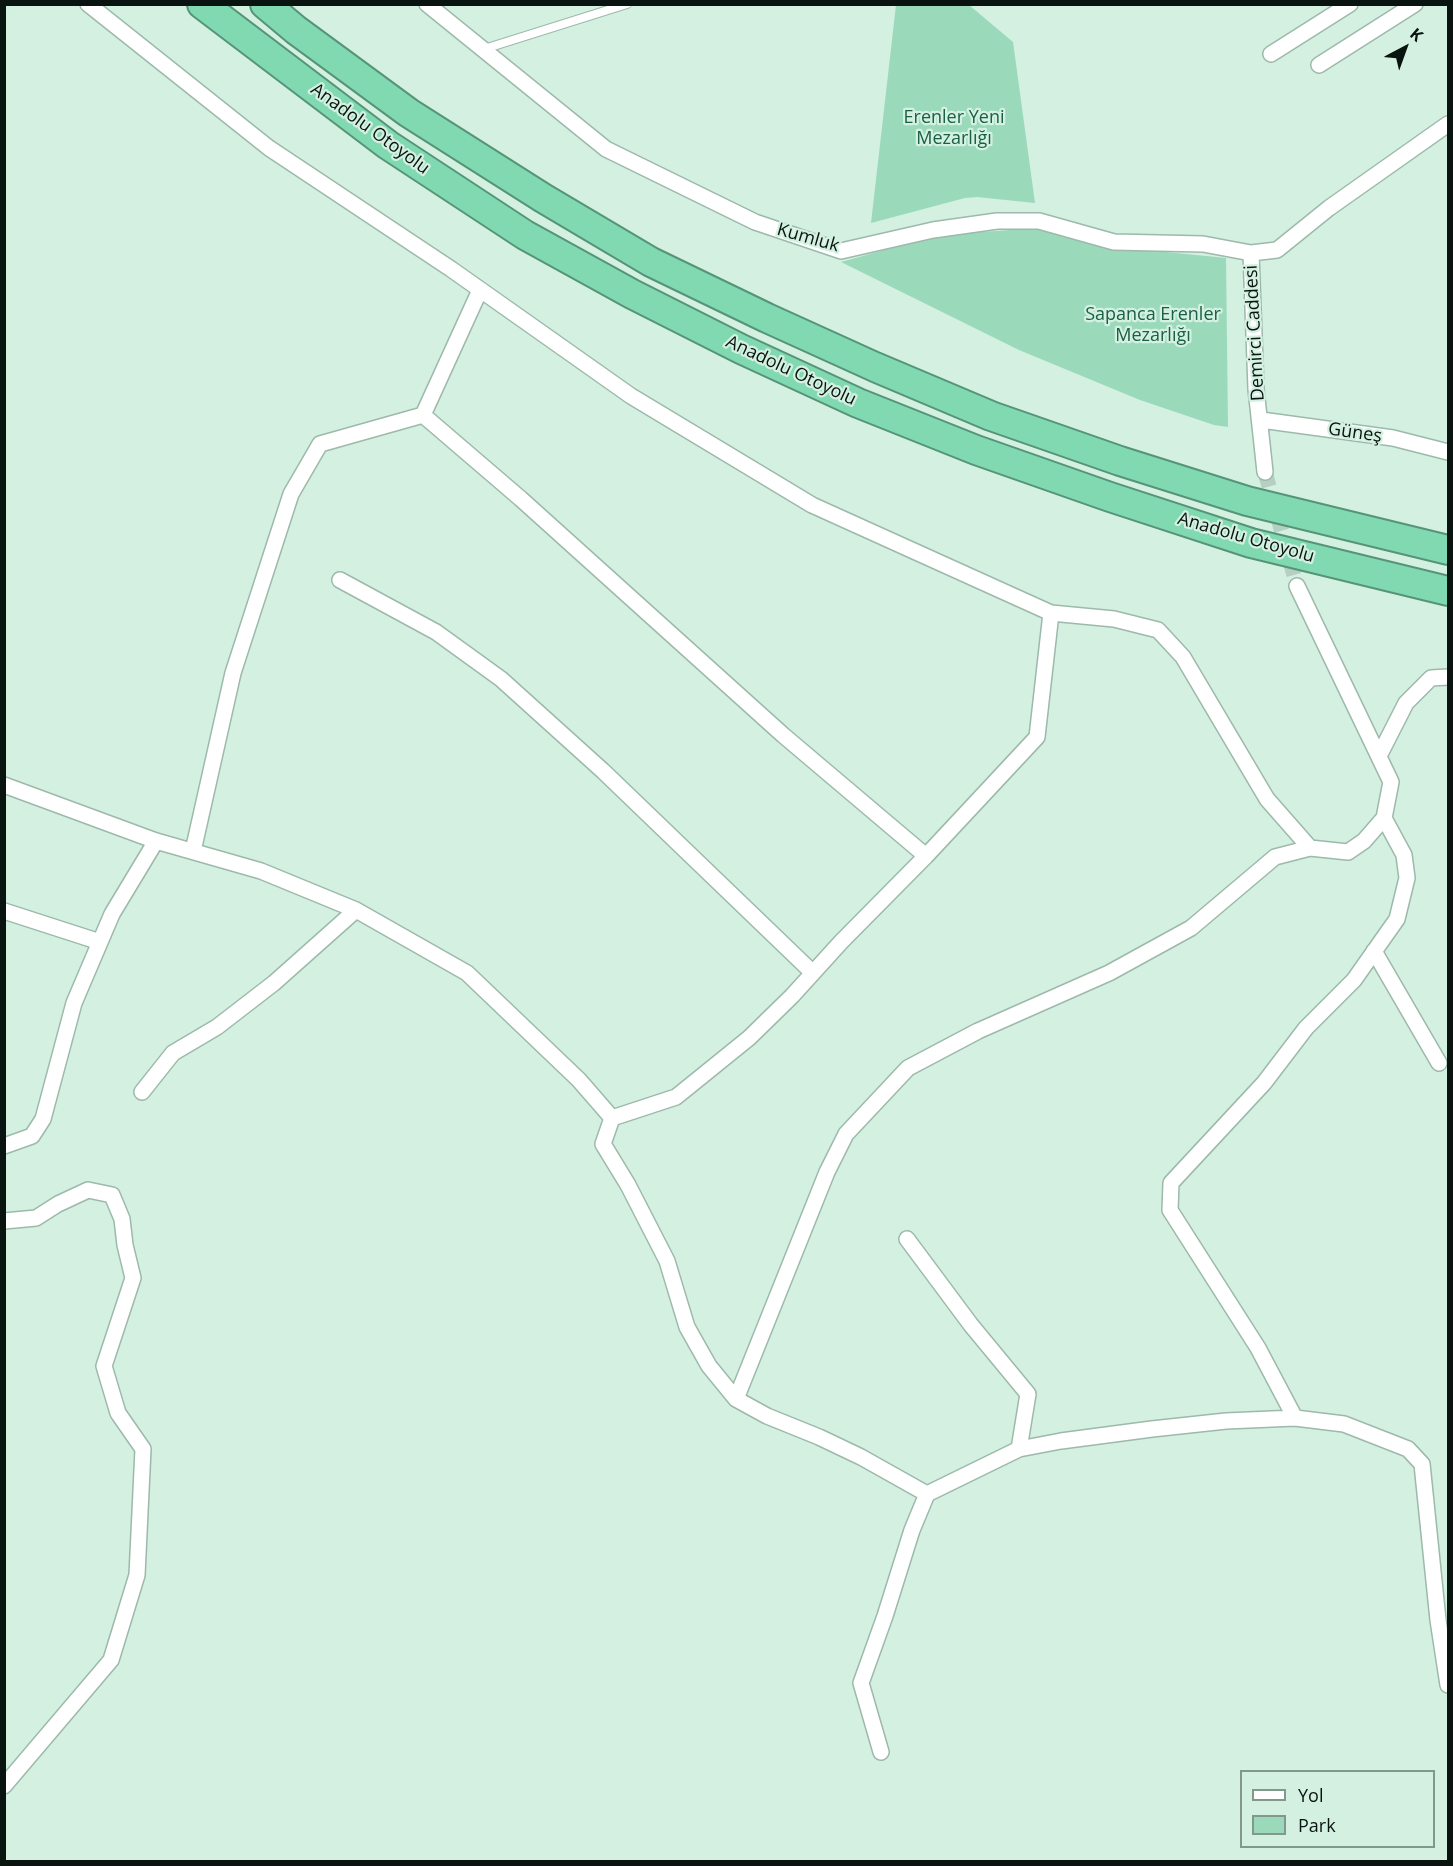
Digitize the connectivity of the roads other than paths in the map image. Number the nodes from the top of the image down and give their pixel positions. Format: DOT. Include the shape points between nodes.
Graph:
graph roads {
  1 [pos="88,4"];
  2 [pos="202,4"];
  3 [pos="265,4"];
  4 [pos="427,4"];
  5 [pos="627,4"];
  6 [pos="1350,4"];
  7 [pos="1415,4"];
  8 [pos="482,49"];
  9 [pos="1271,54"];
  10 [pos="1318,65"];
  11 [pos="1449,124"];
  12 [pos="1251,253"];
  13 [pos="480,290"];
  14 [pos="423,415"];
  15 [pos="1260,420"];
  16 [pos="1449,452"];
  17 [pos="1265,472"];
  18 [pos="1449,550"];
  19 [pos="340,580"];
  20 [pos="1297,586"];
  21 [pos="1449,591"];
  22 [pos="1051,613"];
  23 [pos="1449,677"];
  24 [pos="1378,756"];
  25 [pos="4,785"];
  26 [pos="1384,818"];
  27 [pos="156,841"];
  28 [pos="1310,848"];
  29 [pos="193,851"];
  30 [pos="926,856"];
  31 [pos="356,910"];
  32 [pos="4,911"];
  33 [pos="100,942"];
  34 [pos="1374,951"];
  35 [pos="813,973"];
  36 [pos="1439,1063"];
  37 [pos="142,1092"];
  38 [pos="612,1118"];
  39 [pos="4,1146"];
  40 [pos="4,1221"];
  41 [pos="907,1239"];
  42 [pos="736,1399"];
  43 [pos="1294,1418"];
  44 [pos="1019,1449"];
  45 [pos="927,1494"];
  46 [pos="1449,1685"];
  47 [pos="881,1752"];
  48 [pos="4,1786"];
  1 -- 13 [label="street" via="269,148"];
  2 -- 21 [label="highway, Anadolu Otoyolu" via="388,145 525,234 632,294 752,354 858,403 976,450 1110,496 1251,543"];
  3 -- 18 [label="highway, Anadolu Otoyolu" via="409,113 543,198 651,262 778,323 991,416 1120,461 1247,501"];
  4 -- 8 [label="street, Kumluk"];
  5 -- 8 [label="lane"];
  6 -- 9 [label="street"];
  7 -- 10 [label="street"];
  8 -- 12 [label="street, Kumluk" via="606,149 755,222 841,251 933,230 997,221 1039,221 1114,242 1203,244"];
  11 -- 12 [label="street, Demirci Caddesi" via="1329,208 1277,250"];
  12 -- 15 [label="street, Demirci Caddesi"];
  13 -- 14 [label="street"];
  13 -- 22 [label="street" via="631,396 812,505"];
  14 -- 29 [label="street" via="320,444 291,494 233,673"];
  14 -- 30 [label="street" via="783,735"];
  15 -- 16 [label="street, Güneş" via="1393,438"];
  15 -- 17 [label="street, Demirci Caddesi"];
  19 -- 35 [label="street" via="436,632 501,679"];
  20 -- 24 [label="street"];
  22 -- 28 [label="street" via="1113,619 1158,630 1183,657 1267,799"];
  22 -- 30 [label="street" via="1037,737"];
  23 -- 24 [label="street" via="1431,678 1406,703"];
  24 -- 26 [label="street" via="1391,782"];
  25 -- 27 [label="street"];
  26 -- 28 [label="street" via="1348,852"];
  26 -- 34 [label="street" via="1404,855 1407,878 1397,919"];
  27 -- 29 [label="street"];
  27 -- 33 [label="street"];
  28 -- 42 [label="street" via="1275,857 1191,928 1109,973 978,1031 908,1068 846,1134"];
  29 -- 31 [label="street" via="261,872"];
  30 -- 35 [label="street"];
  31 -- 37 [label="street" via="274,983 217,1027 172,1053"];
  31 -- 38 [label="street" via="467,974 579,1080"];
  32 -- 33 [label="street"];
  33 -- 39 [label="street" via="74,1004 43,1119 32,1136"];
  34 -- 36 [label="street"];
  34 -- 43 [label="street" via="1354,980 1306,1028 1264,1083 1171,1183 1170,1210 1258,1348"];
  35 -- 38 [label="street" via="748,1038 676,1097"];
  38 -- 42 [label="street" via="603,1144 667,1261 687,1327 709,1365"];
  40 -- 48 [label="street" via="36,1218 88,1190 112,1195 122,1219 133,1278 104,1366 118,1413 143,1449 137,1575 111,1660"];
  41 -- 44 [label="street" via="1028,1394"];
  42 -- 45 [label="street" via="861,1457"];
  43 -- 44 [label="street" via="1152,1429"];
  43 -- 46 [label="street" via="1344,1424 1408,1449 1422,1464 1438,1620"];
  44 -- 45 [label="street"];
  45 -- 47 [label="street" via="861,1683"];
}
